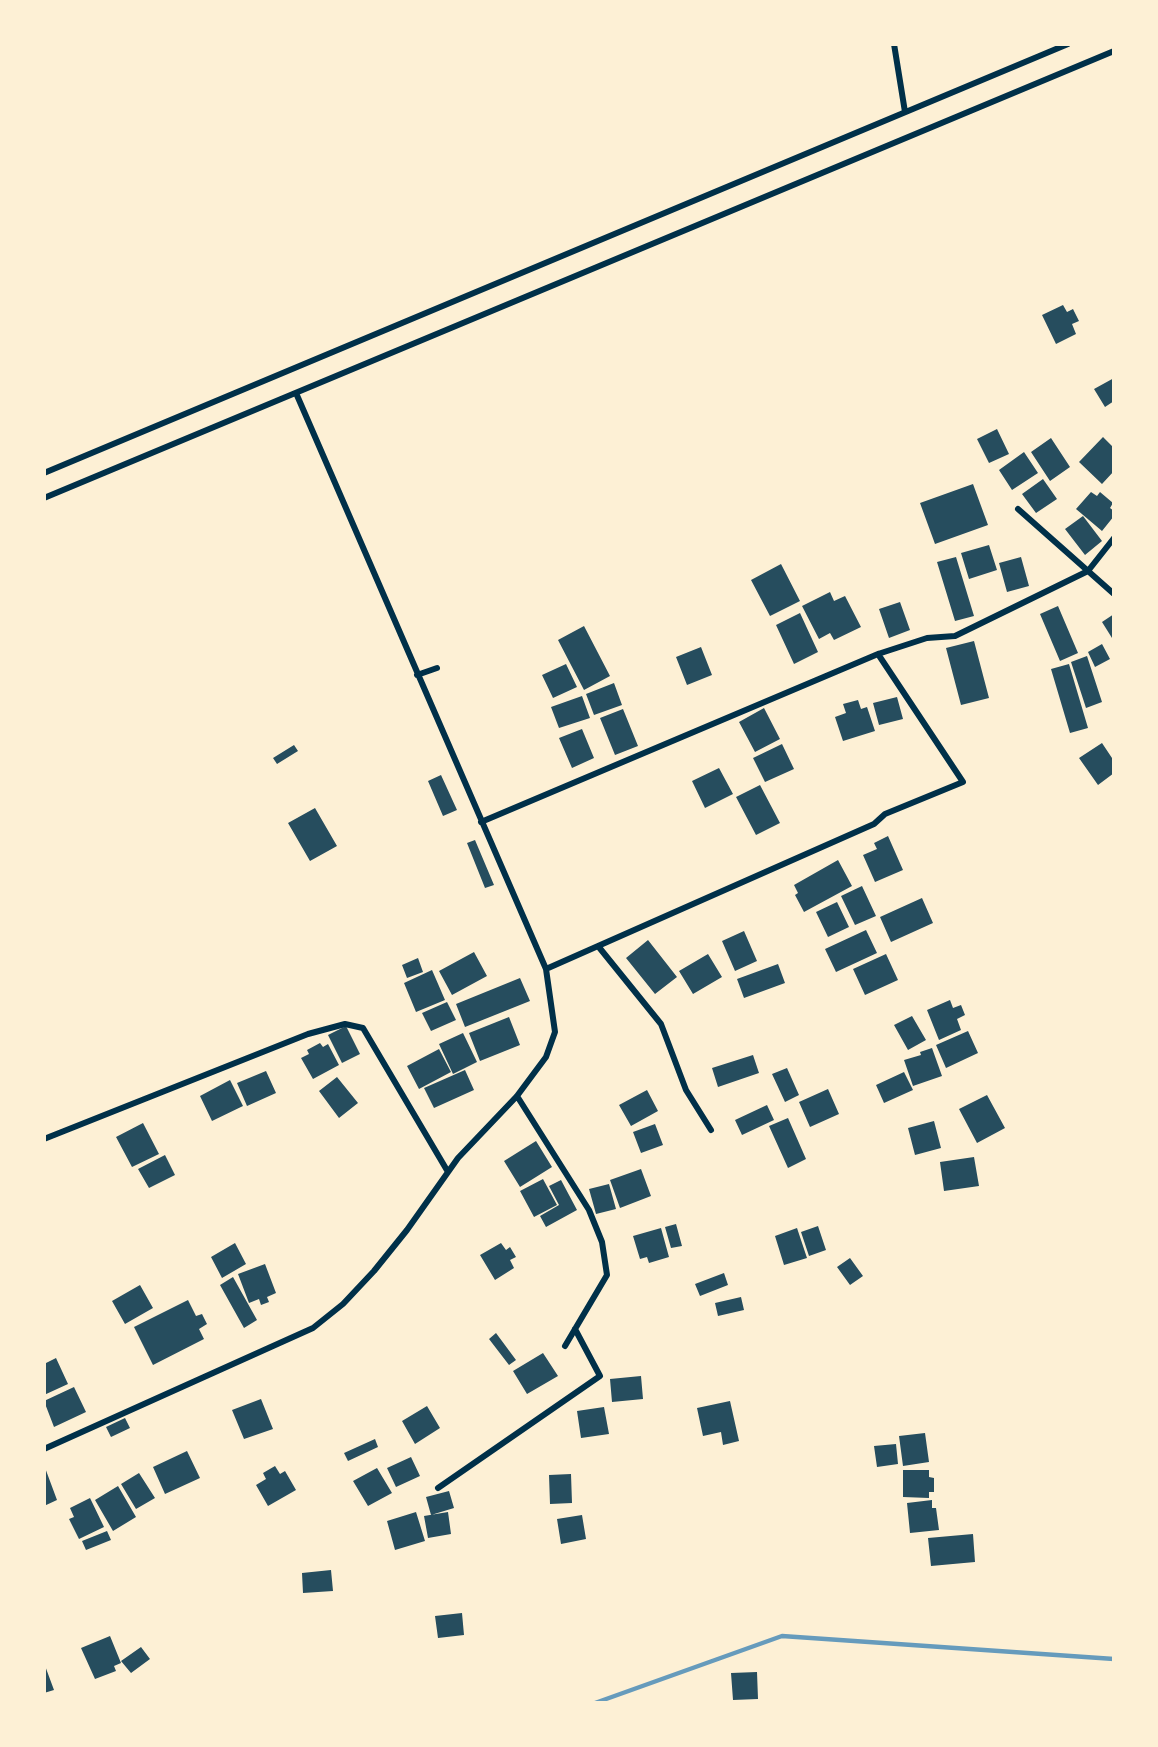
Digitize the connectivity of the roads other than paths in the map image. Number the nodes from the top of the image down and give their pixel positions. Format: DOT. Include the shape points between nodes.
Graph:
graph roads {
  1 [pos="894,44"];
  2 [pos="1068,44"];
  3 [pos="1114,51"];
  4 [pos="905,112"];
  5 [pos="296,393"];
  6 [pos="44,473"];
  7 [pos="44,498"];
  8 [pos="1018,509"];
  9 [pos="1114,538"];
  10 [pos="1088,571"];
  11 [pos="1114,594"];
  12 [pos="878,654"];
  13 [pos="437,668"];
  14 [pos="417,675"];
  15 [pos="481,822"];
  16 [pos="598,946"];
  17 [pos="546,970"];
  18 [pos="517,1096"];
  19 [pos="711,1130"];
  20 [pos="44,1139"];
  21 [pos="448,1172"];
  22 [pos="575,1329"];
  23 [pos="565,1346"];
  24 [pos="44,1449"];
  25 [pos="438,1488"];
  1 -- 4 [label="street"];
  2 -- 4 [label="street"];
  3 -- 5 [label="street"];
  4 -- 6 [label="street"];
  5 -- 7 [label="street"];
  5 -- 14 [label="street"];
  8 -- 10 [label="street"];
  9 -- 10 [label="street"];
  10 -- 11 [label="street"];
  10 -- 12 [label="street" via="955,636 927,638"];
  12 -- 15 [label="street"];
  12 -- 16 [label="street" via="963,782"];
  13 -- 14 [label="street"];
  14 -- 15 [label="street"];
  15 -- 17 [label="street"];
  16 -- 17 [label="street"];
  16 -- 19 [label="street" via="661,1024 686,1090"];
  17 -- 18 [label="street" via="555,1032 546,1057"];
  18 -- 21 [label="street"];
  18 -- 22 [label="street" via="589,1210 602,1242 607,1275"];
  20 -- 21 [label="street" via="308,1034 345,1024 363,1028"];
  21 -- 24 [label="street" via="374,1271 313,1328"];
  22 -- 23 [label="street"];
  22 -- 25 [label="street" via="600,1376"];
}
